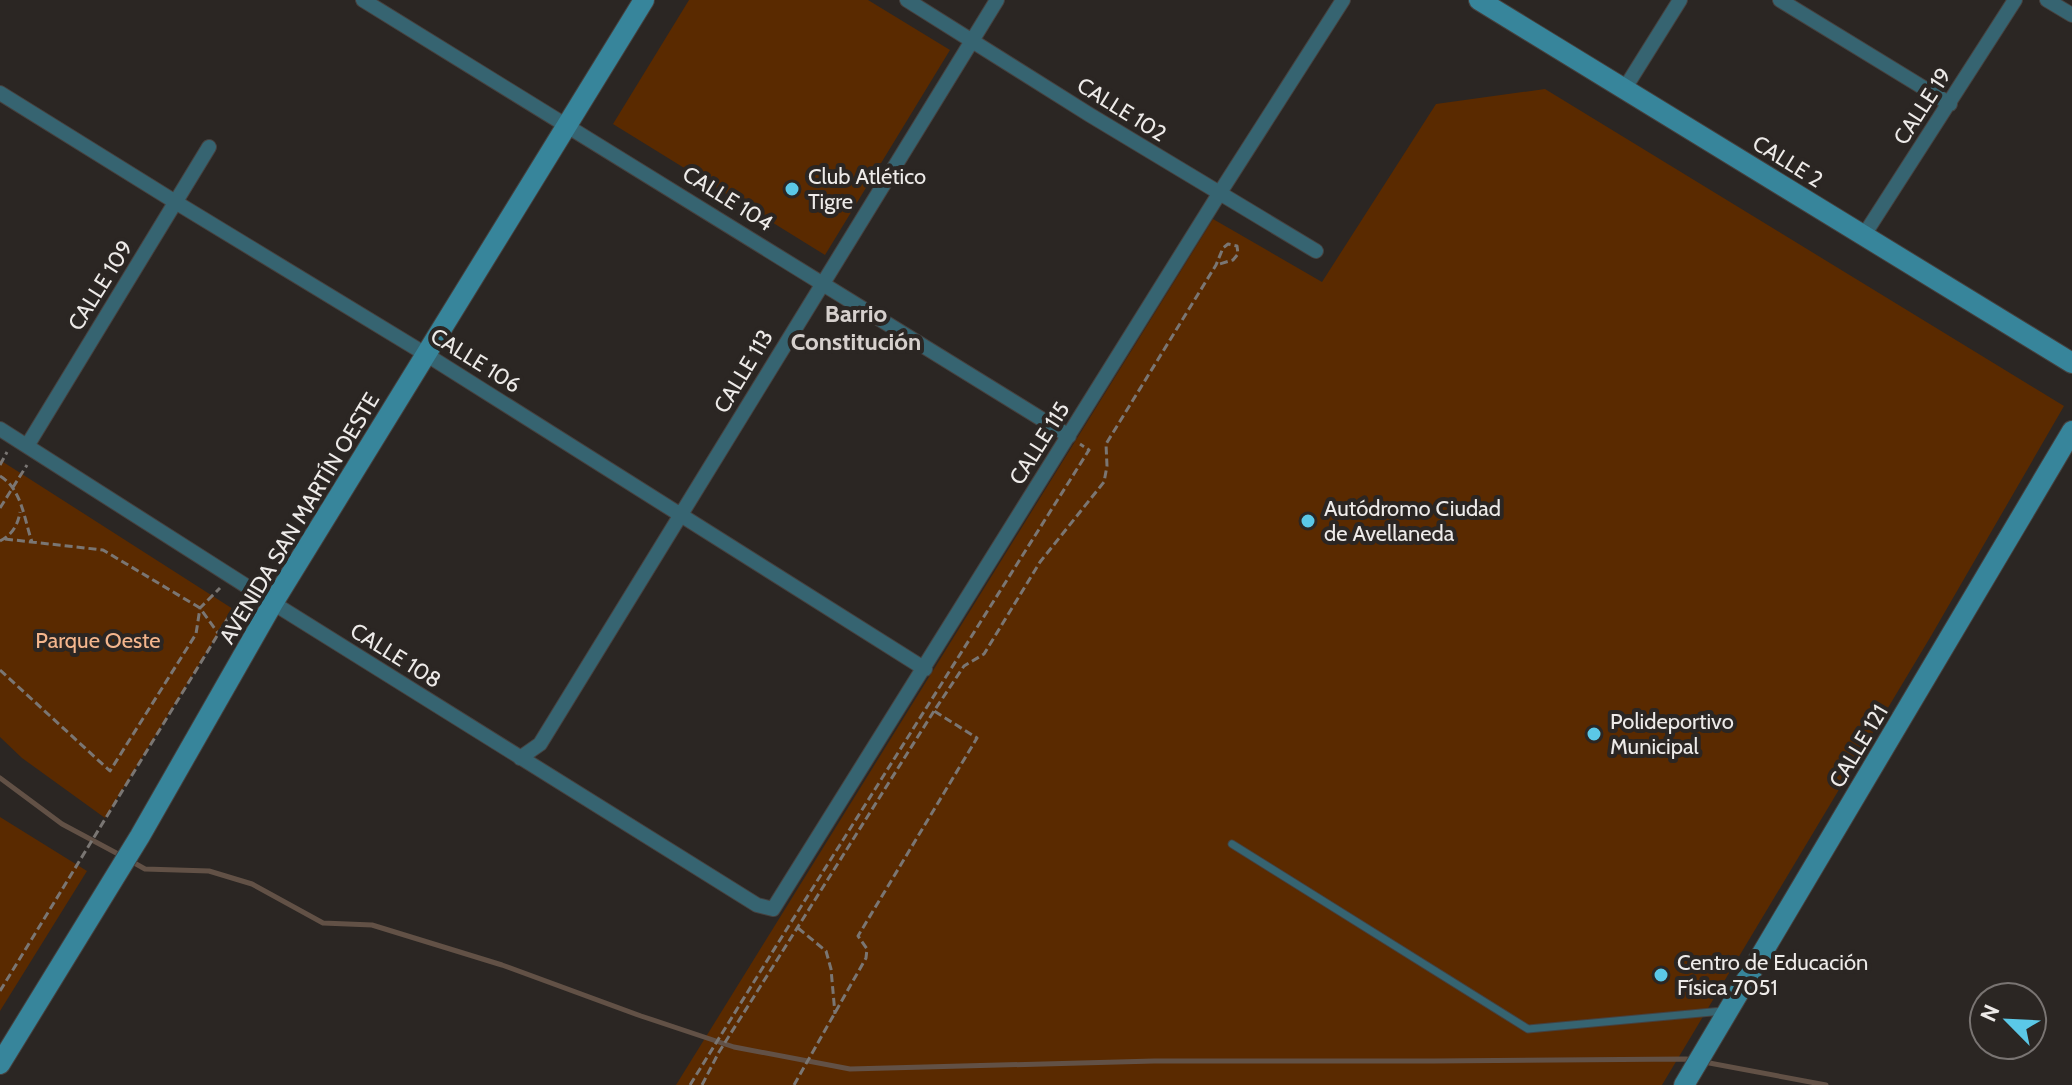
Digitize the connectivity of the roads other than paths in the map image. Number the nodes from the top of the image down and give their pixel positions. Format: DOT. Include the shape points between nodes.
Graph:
graph roads {
  1 [pos="363,0"];
  2 [pos="644,0"];
  3 [pos="907,0"];
  4 [pos="997,0"];
  5 [pos="1343,0"];
  6 [pos="1479,0"];
  7 [pos="1680,0"];
  8 [pos="1780,0"];
  9 [pos="2015,0"];
  10 [pos="2047,0"];
  11 [pos="2072,15"];
  12 [pos="972,41"];
  13 [pos="1625,88"];
  14 [pos="0,93"];
  15 [pos="1950,104"];
  16 [pos="567,125"];
  17 [pos="209,147"];
  18 [pos="1219,194"];
  19 [pos="177,203"];
  20 [pos="1864,235"];
  21 [pos="1316,251"];
  22 [pos="823,283"];
  23 [pos="427,355"];
  24 [pos="2072,363"];
  25 [pos="0,429"];
  26 [pos="2072,431"];
  27 [pos="1069,436"];
  28 [pos="31,449"];
  29 [pos="681,515"];
  30 [pos="273,603"];
  31 [pos="925,669"];
  32 [pos="520,758"];
  33 [pos="1232,844"];
  34 [pos="773,909"];
  35 [pos="1729,1010"];
  36 [pos="0,1064"];
  37 [pos="1684,1085"];
  1 -- 16 [label="street, CALLE 104"];
  2 -- 16 [label="street, AVENIDA SAN MARTÍN OESTE"];
  3 -- 12 [label="street, CALLE 102"];
  4 -- 12 [label="street, CALLE 113"];
  5 -- 18 [label="street, CALLE 115"];
  6 -- 13 [label="street, CALLE 2"];
  7 -- 13 [label="street"];
  8 -- 15 [label="street"];
  9 -- 15 [label="street, CALLE 19"];
  10 -- 11 [label="street"];
  12 -- 18 [label="street, CALLE 102"];
  12 -- 22 [label="street, CALLE 113"];
  13 -- 20 [label="street, CALLE 2"];
  14 -- 19 [label="street, CALLE 106"];
  15 -- 20 [label="street, CALLE 19"];
  16 -- 22 [label="street, CALLE 104"];
  16 -- 23 [label="street, AVENIDA SAN MARTÍN OESTE"];
  17 -- 19 [label="street, CALLE 109"];
  18 -- 21 [label="street, CALLE 102"];
  18 -- 27 [label="street, CALLE 115"];
  19 -- 23 [label="street, CALLE 106"];
  19 -- 28 [label="street, CALLE 109"];
  20 -- 24 [label="street, CALLE 2"];
  22 -- 27 [label="street, CALLE 104"];
  22 -- 29 [label="street, CALLE 113"];
  23 -- 29 [label="street, CALLE 106"];
  23 -- 30 [label="street, AVENIDA SAN MARTÍN OESTE"];
  25 -- 28 [label="street, CALLE 108"];
  26 -- 35 [label="street, CALLE 121"];
  27 -- 31 [label="street, CALLE 115"];
  28 -- 30 [label="street, CALLE 108"];
  29 -- 31 [label="street, CALLE 106"];
  29 -- 32 [label="street, CALLE 113" via="540,744"];
  30 -- 32 [label="street, CALLE 108"];
  30 -- 36 [label="street, AVENIDA SAN MARTÍN OESTE" via="140,836"];
  31 -- 34 [label="street, CALLE 115"];
  32 -- 34 [label="street, CALLE 108" via="757,905"];
  33 -- 35 [label="lane" via="1528,1029"];
  35 -- 37 [label="street, CALLE 121"];
}
